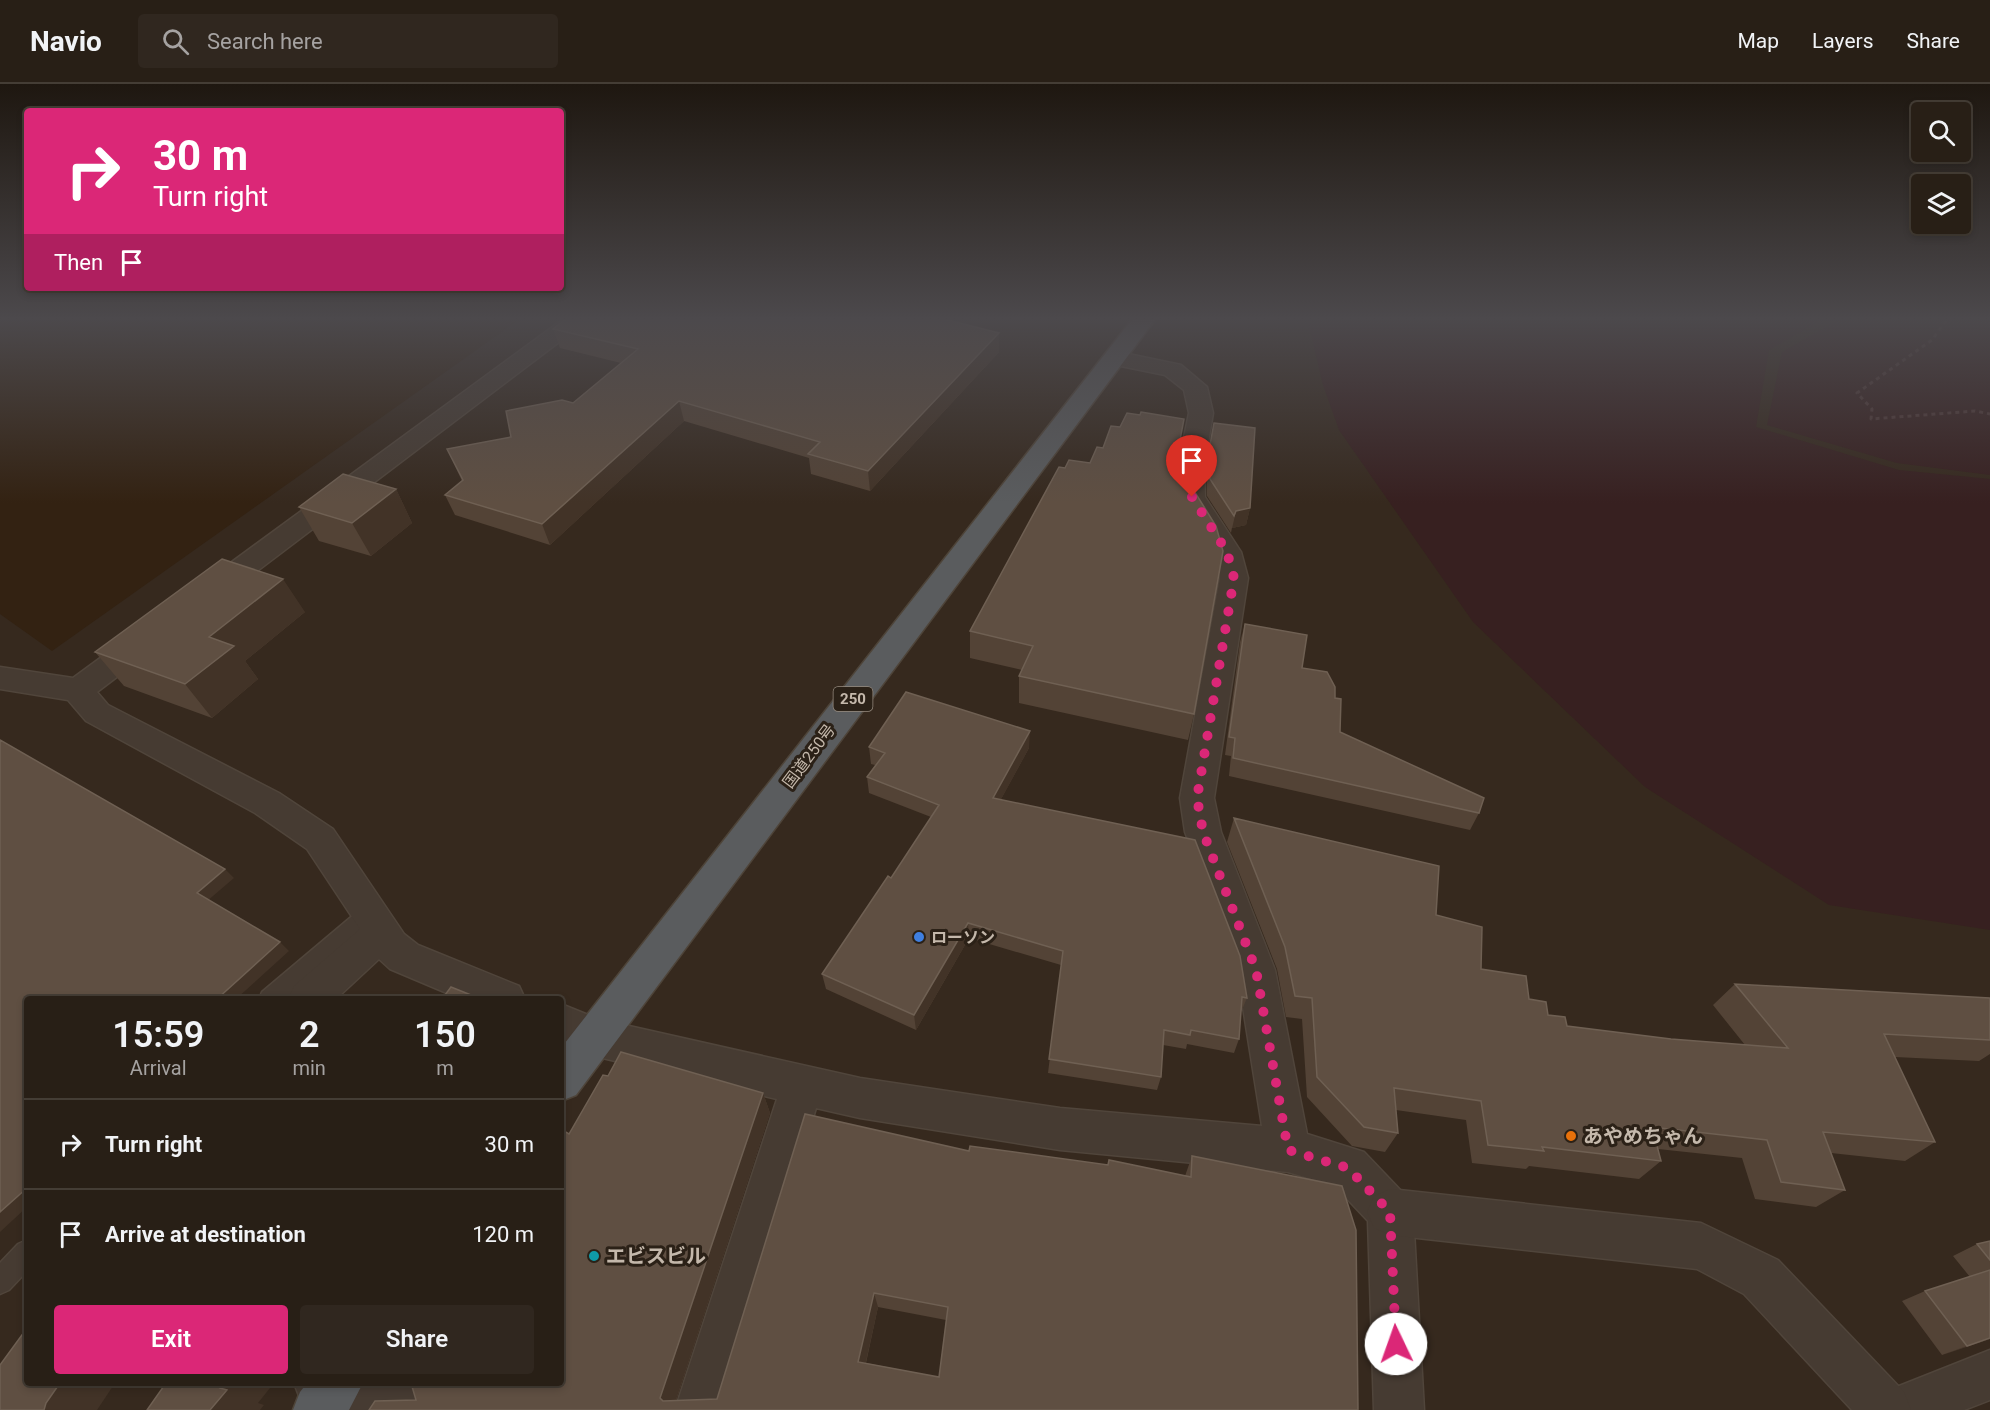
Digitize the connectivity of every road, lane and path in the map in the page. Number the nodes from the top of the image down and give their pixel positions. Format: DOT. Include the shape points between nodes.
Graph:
graph roads {
  1 [pos="498,379"];
  2 [pos="1097,379"];
  3 [pos="1184,379"];
  4 [pos="1877,379"];
  5 [pos="1990,414"];
  6 [pos="192,606"];
  7 [pos="163,627"];
  8 [pos="0,678"];
  9 [pos="78,690"];
  10 [pos="376,923"];
  11 [pos="274,996"];
  12 [pos="311,996"];
  13 [pos="498,996"];
  14 [pos="578,1029"];
  15 [pos="564,1072"];
  16 [pos="802,1085"];
  17 [pos="1288,1150"];
  18 [pos="1390,1212"];
  19 [pos="24,1256"];
  20 [pos="0,1281"];
  21 [pos="1990,1375"];
  22 [pos="327,1391"];
  23 [pos="411,1410"];
  24 [pos="700,1410"];
  25 [pos="1399,1410"];
  26 [pos="1886,1410"];
  27 [pos="1902,1410"];
  1 -- 6 [label="street"];
  2 -- 14 [label="highway, 国道250号 / 250"];
  3 -- 17 [label="street" via="1195,387 1201,413 1191,467 1192,497 1227,552 1234,578 1197,798 1203,832 1256,970"];
  4 -- 5 [label="path" via="1857,393 1872,409 1871,419 1975,411"];
  7 -- 9 [label="street"];
  8 -- 9 [label="street"];
  9 -- 10 [label="street" via="97,713 267,803 320,839"];
  10 -- 11 [label="lane"];
  10 -- 12 [label="street"];
  10 -- 13 [label="street" via="391,946 404,957"];
  14 -- 15 [label="highway, 国道250号 / 250"];
  14 -- 16 [label="street"];
  16 -- 17 [label="street" via="860,1098 1060,1128"];
  16 -- 24 [label="street"];
  17 -- 18 [label="street" via="1348,1168"];
  18 -- 25 [label="street"];
  18 -- 26 [label="street" via="1701,1246 1761,1277"];
  19 -- 20 [label="lane"];
  21 -- 27 [label="street"];
  22 -- 23 [label="street"];
}
